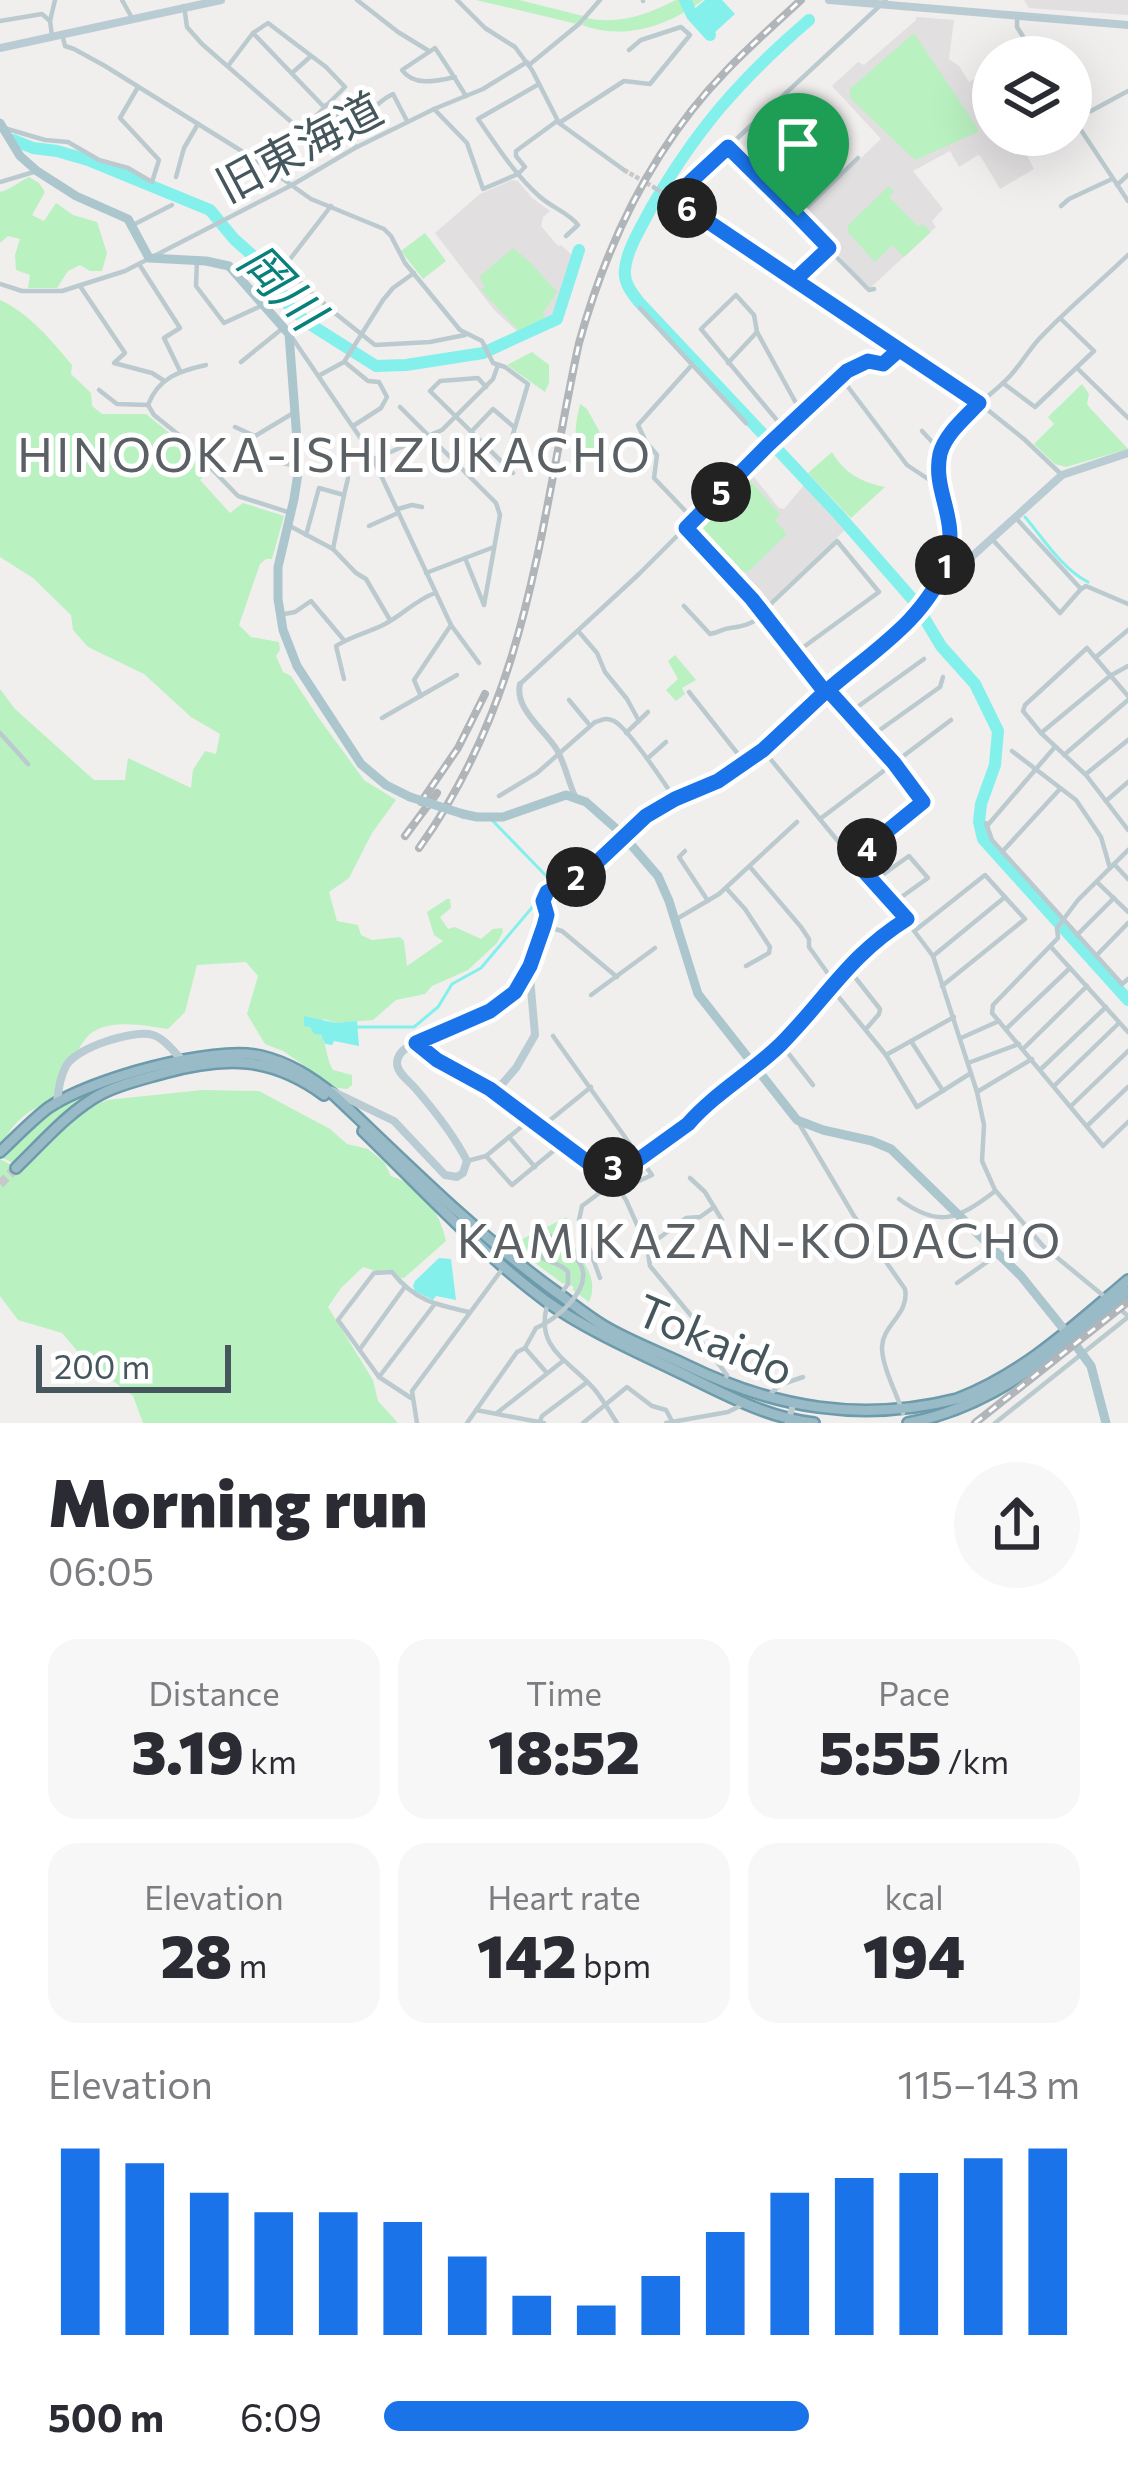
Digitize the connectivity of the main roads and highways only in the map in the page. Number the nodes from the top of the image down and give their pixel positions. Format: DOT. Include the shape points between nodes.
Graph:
graph roads {
  1 [pos="221,0"];
  2 [pos="829,0"];
  3 [pos="205,1"];
  4 [pos="883,3"];
  5 [pos="1128,25"];
  6 [pos="0,48"];
  7 [pos="3,133"];
  8 [pos="1128,453"];
  9 [pos="623,837"];
  10 [pos="182,1060"];
  11 [pos="326,1089"];
  12 [pos="57,1103"];
  13 [pos="364,1106"];
  14 [pos="355,1115"];
  15 [pos="0,1152"];
  16 [pos="16,1168"];
  17 [pos="1128,1280"];
  18 [pos="1128,1291"];
  19 [pos="1110,1301"];
  20 [pos="1069,1335"];
  21 [pos="789,1417"];
  22 [pos="906,1418"];
  23 [pos="814,1423"];
  24 [pos="1106,1423"];
  1 -- 3 [label="main road"];
  2 -- 4 [label="main road"];
  3 -- 6 [label="main road"];
  4 -- 5 [label="main road"];
  7 -- 9 [label="main road, bridge" via="37,171 134,225 144,261 226,264 287,330 299,467 278,567 279,614 297,666 362,764 410,797 463,814 497,818 575,796"];
  8 -- 9 [label="main road" via="1062,475 763,750"];
  9 -- 13 [label="main road" via="592,867 547,892 530,966 535,1035 502,1083 490,1089 416,1043 398,1058 467,1161 463,1173 445,1175 401,1126"];
  9 -- 20 [label="main road" via="658,876 698,994 797,1120 891,1149 999,1253"];
  10 -- 11 [label="highway, Tokaido" via="263,1057"];
  10 -- 12 [label="highway, Tokaido"];
  10 -- 12 [label="main road" via="150,1034 105,1043 70,1059"];
  11 -- 13 [label="main road"];
  11 -- 14 [label="highway, Tokaido"];
  12 -- 15 [label="highway, Tokaido"];
  13 -- 14 [label="main road"];
  14 -- 21 [label="highway, Tokaido" via="506,1255 604,1326"];
  16 -- 21 [label="highway, Tokaido" via="103,1093 216,1061 260,1064 330,1100 548,1303 745,1403"];
  17 -- 19 [label="highway, Tokaido"];
  18 -- 19 [label="highway, Tokaido"];
  19 -- 20 [label="highway, Tokaido"];
  20 -- 22 [label="highway, Tokaido" via="996,1392 951,1412"];
  20 -- 24 [label="main road" via="1092,1370"];
  21 -- 22 [label="highway, Tokaido"];
  21 -- 23 [label="highway, Tokaido"];
}
